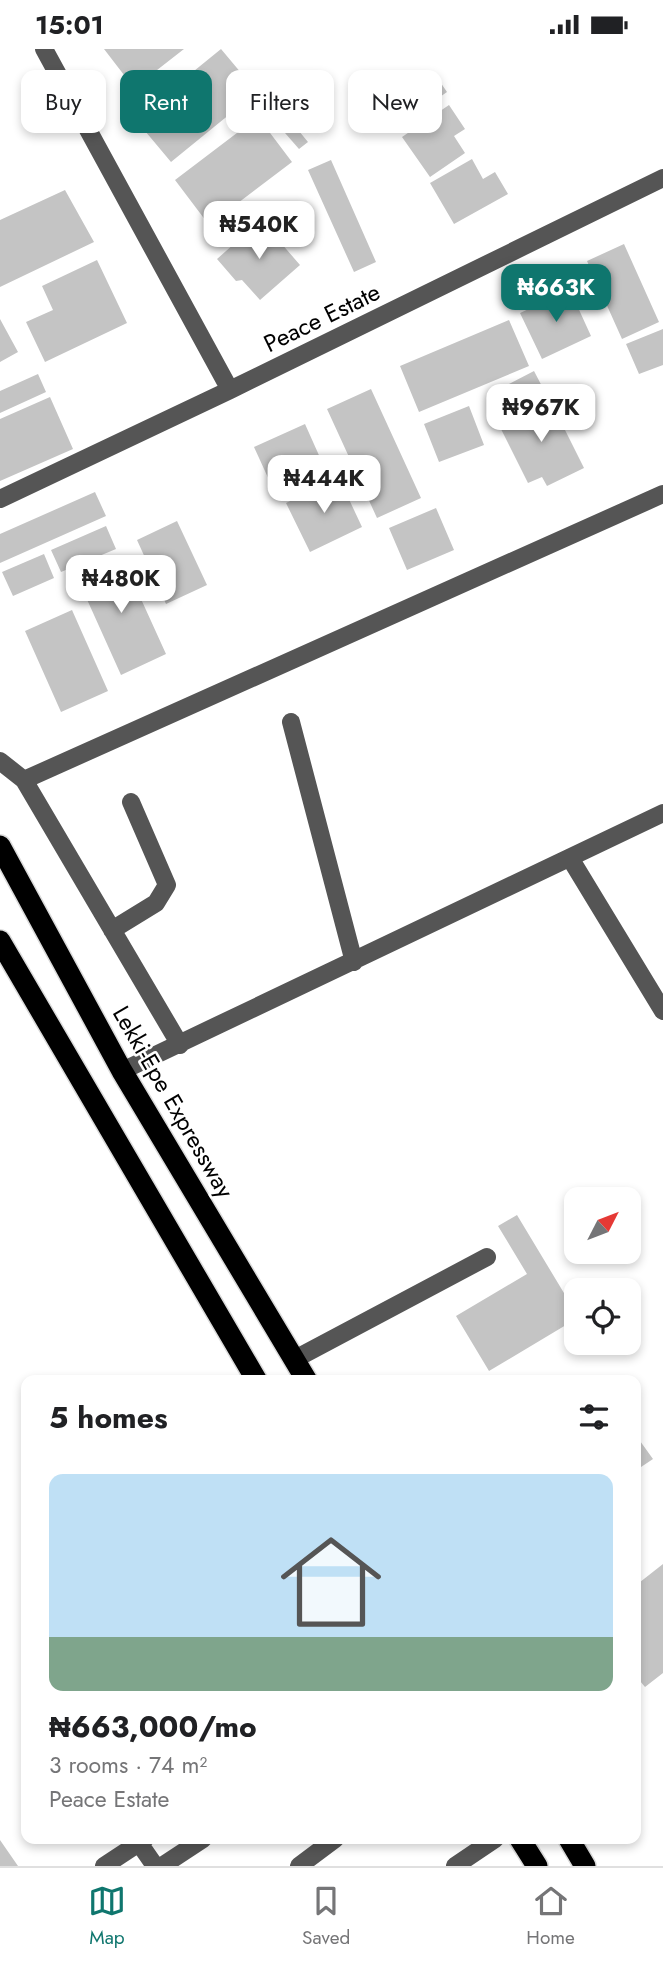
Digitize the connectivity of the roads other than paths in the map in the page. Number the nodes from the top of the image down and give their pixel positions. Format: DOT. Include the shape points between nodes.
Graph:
graph roads {
  1 [pos="44,49"];
  2 [pos="663,178"];
  3 [pos="230,390"];
  4 [pos="663,494"];
  5 [pos="0,499"];
  6 [pos="291,722"];
  7 [pos="0,761"];
  8 [pos="24,779"];
  9 [pos="131,801"];
  10 [pos="663,813"];
  11 [pos="0,846"];
  12 [pos="569,858"];
  13 [pos="112,930"];
  14 [pos="0,941"];
  15 [pos="354,962"];
  16 [pos="663,1011"];
  17 [pos="180,1045"];
  18 [pos="122,1071"];
  19 [pos="487,1257"];
  20 [pos="295,1359"];
  21 [pos="253,1375"];
  22 [pos="304,1375"];
  23 [pos="137,1844"];
  24 [pos="144,1844"];
  25 [pos="195,1844"];
  26 [pos="328,1844"];
  27 [pos="488,1844"];
  28 [pos="523,1844"];
  29 [pos="572,1844"];
  30 [pos="104,1866"];
  31 [pos="155,1866"];
  32 [pos="162,1866"];
  33 [pos="299,1866"];
  34 [pos="455,1866"];
  35 [pos="537,1866"];
  36 [pos="585,1866"];
  1 -- 3 [label="street"];
  2 -- 3 [label="street, Peace Estate"];
  3 -- 5 [label="street, Peace Estate"];
  4 -- 8 [label="street"];
  6 -- 15 [label="street"];
  7 -- 8 [label="street"];
  8 -- 13 [label="street"];
  9 -- 13 [label="street" via="167,885 156,903"];
  10 -- 12 [label="street"];
  11 -- 18 [label="highway, Lekki-Epe Expressway"];
  12 -- 15 [label="street"];
  12 -- 16 [label="street"];
  13 -- 17 [label="street"];
  14 -- 21 [label="highway"];
  15 -- 17 [label="street"];
  17 -- 18 [label="street"];
  18 -- 20 [label="highway, Lekki-Epe Expressway"];
  19 -- 20 [label="street"];
  20 -- 22 [label="highway, Lekki-Epe Expressway"];
  23 -- 30 [label="street"];
  24 -- 31 [label="street"];
  25 -- 32 [label="street"];
  26 -- 33 [label="street"];
  27 -- 34 [label="street"];
  28 -- 35 [label="highway"];
  29 -- 36 [label="highway"];
}
